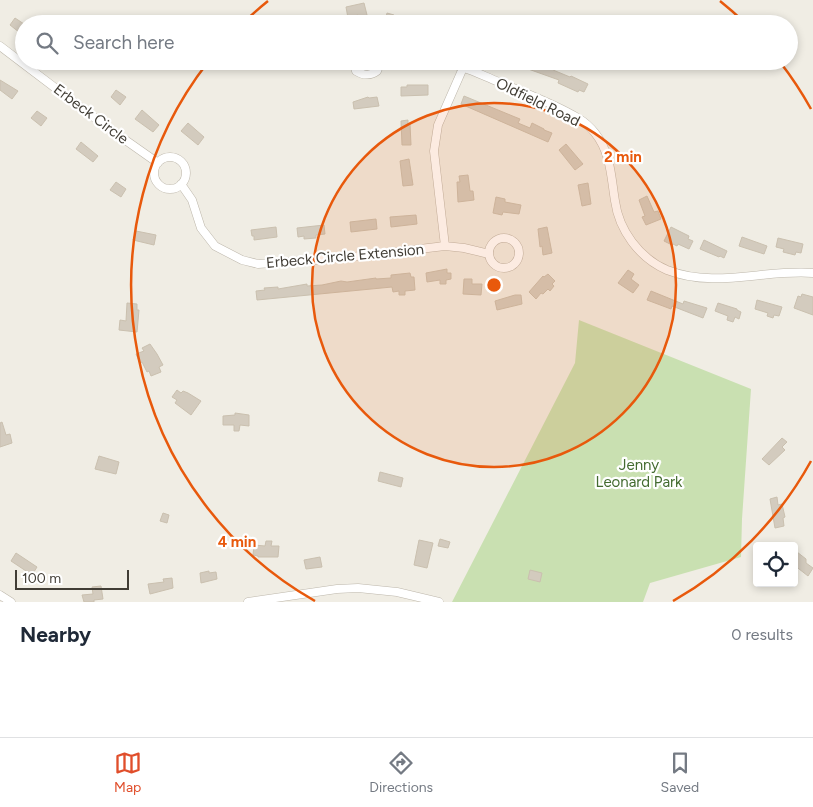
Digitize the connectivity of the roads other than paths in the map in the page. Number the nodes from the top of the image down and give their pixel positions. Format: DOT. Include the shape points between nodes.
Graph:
graph roads {
  1 [pos="0,46"];
  2 [pos="15,57"];
  3 [pos="32,70"];
  4 [pos="356,70"];
  5 [pos="378,70"];
  6 [pos="462,70"];
  7 [pos="468,70"];
  8 [pos="158,163"];
  9 [pos="181,184"];
  10 [pos="446,246"];
  11 [pos="489,254"];
  12 [pos="813,273"];
  13 [pos="0,595"];
  14 [pos="11,602"];
  15 [pos="248,602"];
  16 [pos="439,602"];
  1 -- 2 [label="street, Erbeck Circle"];
  3 -- 8 [label="street, Erbeck Circle"];
  4 -- 5 [label="street, Oldfield Road" via="365,75"];
  6 -- 10 [label="street" via="438,125 434,151"];
  7 -- 12 [label="street, Oldfield Road" via="544,101 579,119 595,133 607,154 620,224 638,250 666,269 710,279"];
  8 -- 9 [label="street" via="154,173 160,184 169,188"];
  8 -- 9 [label="street" via="169,157 182,162 186,176"];
  9 -- 10 [label="street, Erbeck Circle Extension" via="192,200 201,228 215,246 258,264"];
  10 -- 11 [label="street, Erbeck Circle Extension"];
  13 -- 14 [label="street"];
  15 -- 16 [label="street" via="358,588 397,592"];
}
